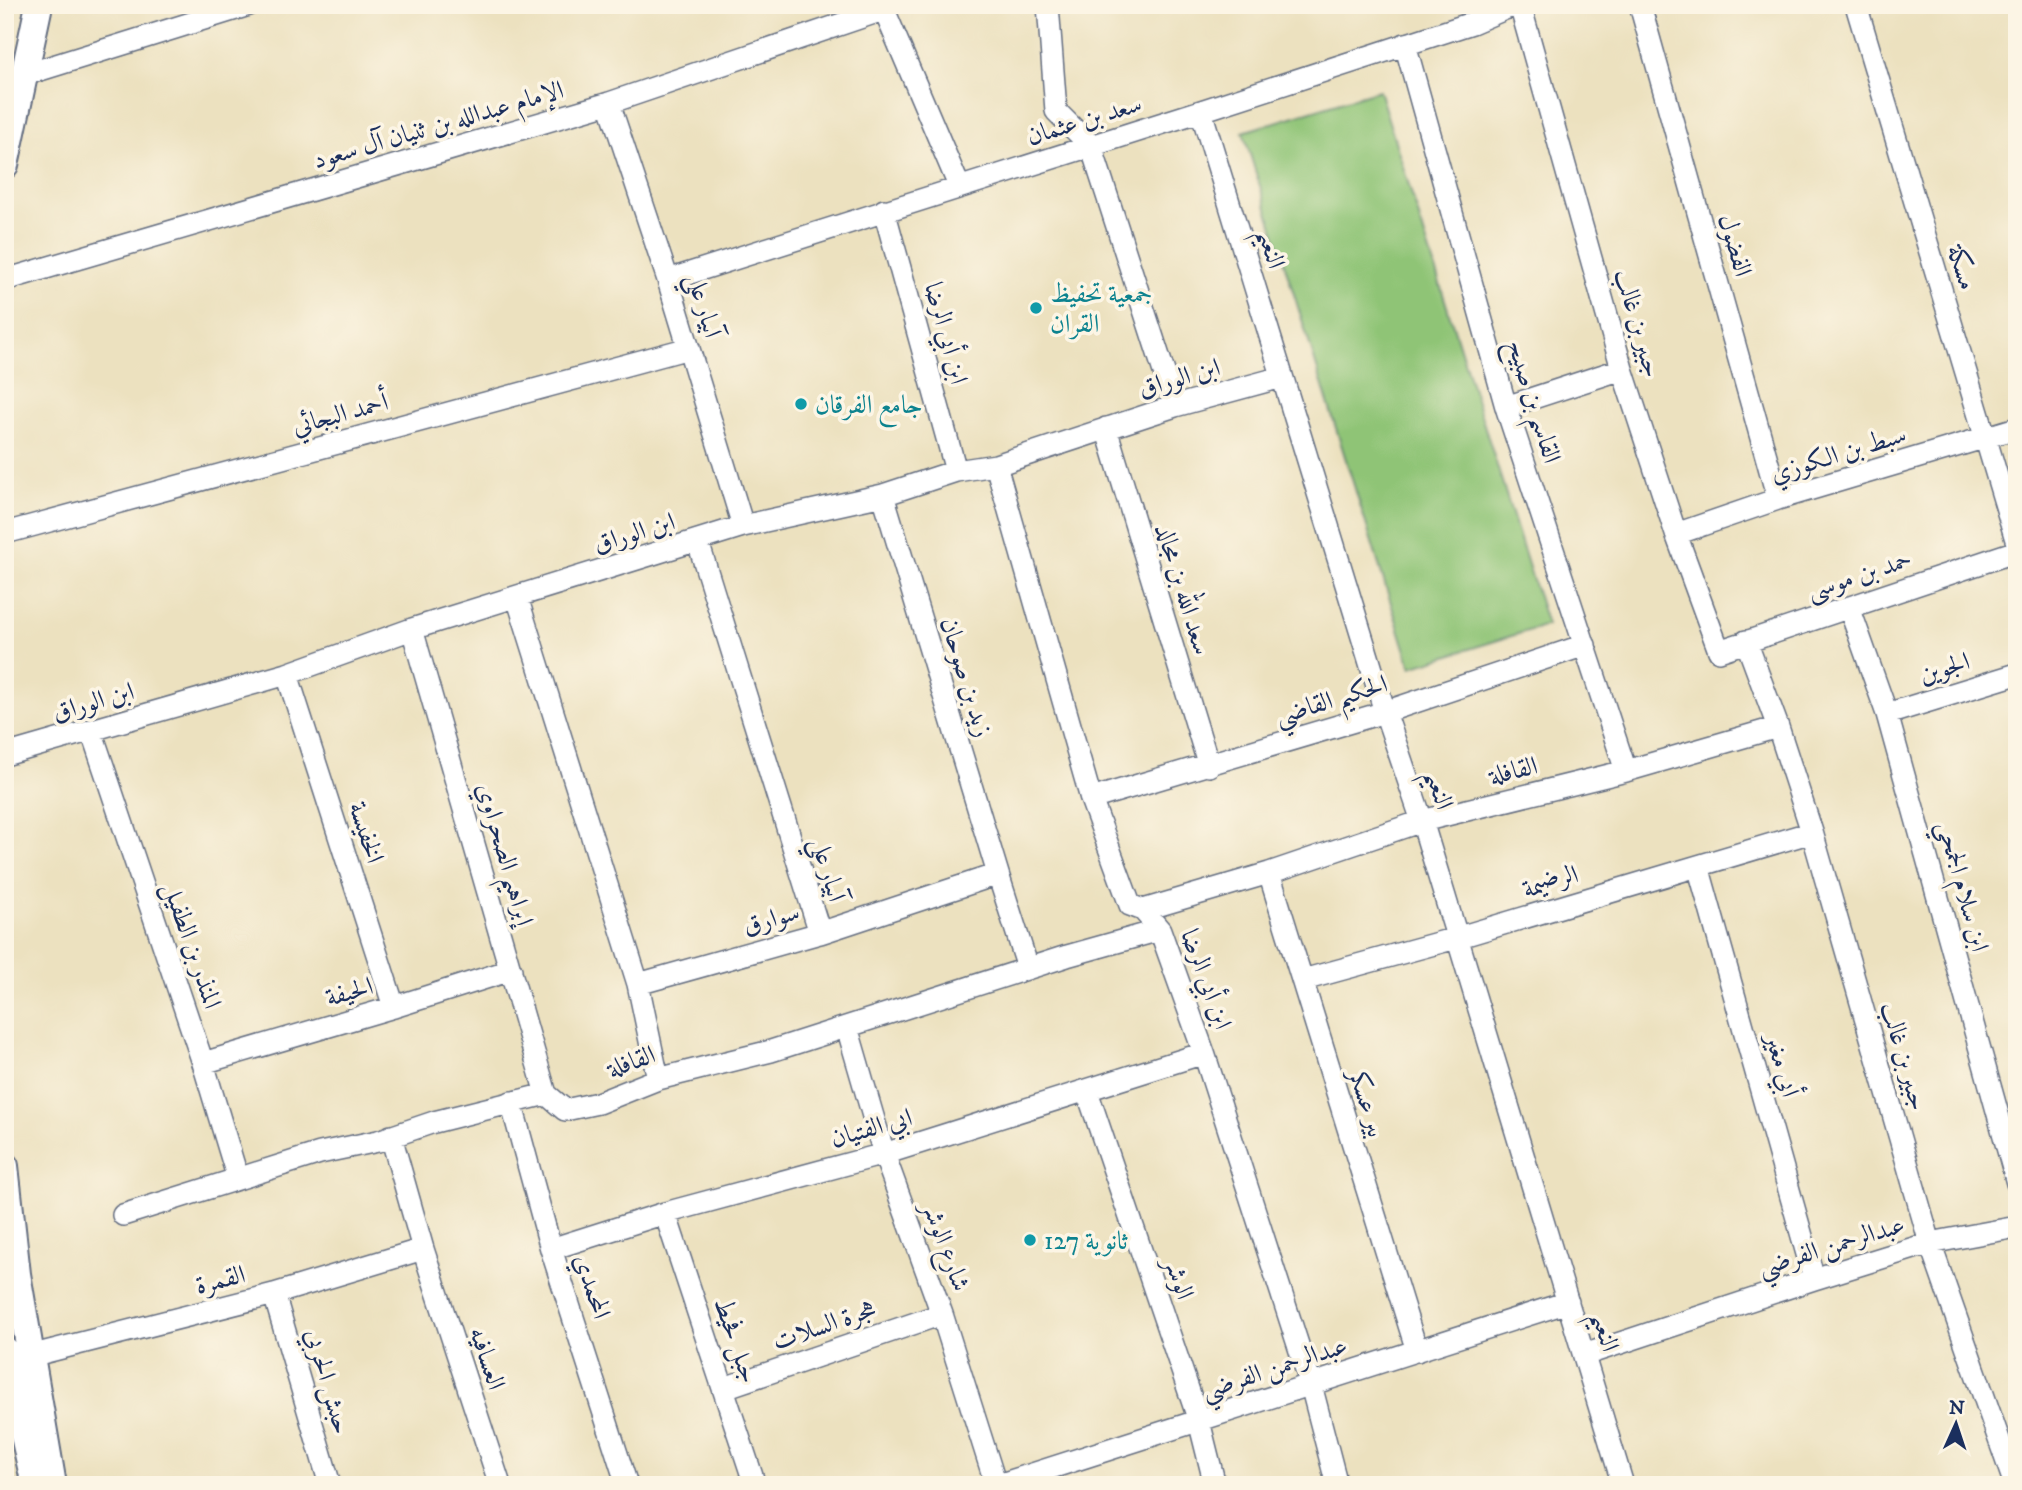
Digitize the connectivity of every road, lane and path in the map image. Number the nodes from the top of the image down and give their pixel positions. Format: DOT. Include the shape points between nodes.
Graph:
graph roads {
  1 [pos="39,5"];
  2 [pos="1048,5"];
  3 [pos="1514,5"];
  4 [pos="1520,5"];
  5 [pos="1640,5"];
  6 [pos="1856,5"];
  7 [pos="241,6"];
  8 [pos="883,8"];
  9 [pos="1469,14"];
  10 [pos="1405,44"];
  11 [pos="24,75"];
  12 [pos="609,103"];
  13 [pos="1200,111"];
  14 [pos="1091,146"];
  15 [pos="5,165"];
  16 [pos="959,186"];
  17 [pos="884,210"];
  18 [pos="5,280"];
  19 [pos="668,280"];
  20 [pos="689,348"];
  21 [pos="1622,369"];
  22 [pos="1282,377"];
  23 [pos="1175,406"];
  24 [pos="1506,407"];
  25 [pos="1106,428"];
  26 [pos="2017,428"];
  27 [pos="1984,438"];
  28 [pos="996,465"];
  29 [pos="957,471"];
  30 [pos="883,495"];
  31 [pos="1779,499"];
  32 [pos="743,526"];
  33 [pos="5,533"];
  34 [pos="1676,534"];
  35 [pos="698,542"];
  36 [pos="2017,544"];
  37 [pos="2017,551"];
  38 [pos="517,597"];
  39 [pos="1849,607"];
  40 [pos="412,629"];
  41 [pos="1746,641"];
  42 [pos="1585,645"];
  43 [pos="1719,651"];
  44 [pos="287,674"];
  45 [pos="2017,674"];
  46 [pos="1385,712"];
  47 [pos="1887,714"];
  48 [pos="1778,727"];
  49 [pos="91,730"];
  50 [pos="5,755"];
  51 [pos="1209,766"];
  52 [pos="1626,771"];
  53 [pos="1091,799"];
  54 [pos="1422,821"];
  55 [pos="1812,832"];
  56 [pos="1698,866"];
  57 [pos="1269,873"];
  58 [pos="998,874"];
  59 [pos="1143,910"];
  60 [pos="1160,930"];
  61 [pos="820,933"];
  62 [pos="1456,938"];
  63 [pos="1028,968"];
  64 [pos="511,970"];
  65 [pos="1303,980"];
  66 [pos="638,984"];
  67 [pos="394,1007"];
  68 [pos="847,1027"];
  69 [pos="1204,1053"];
  70 [pos="203,1063"];
  71 [pos="658,1079"];
  72 [pos="1087,1091"];
  73 [pos="546,1094"];
  74 [pos="511,1102"];
  75 [pos="391,1136"];
  76 [pos="884,1154"];
  77 [pos="5,1166"];
  78 [pos="238,1179"];
  79 [pos="2017,1183"];
  80 [pos="665,1213"];
  81 [pos="123,1215"];
  82 [pos="2017,1227"];
  83 [pos="1930,1243"];
  84 [pos="423,1249"];
  85 [pos="551,1249"];
  86 [pos="1814,1279"];
  87 [pos="274,1294"];
  88 [pos="1568,1303"];
  89 [pos="942,1314"];
  90 [pos="1417,1350"];
  91 [pos="18,1353"];
  92 [pos="1584,1355"];
  93 [pos="1311,1385"];
  94 [pos="724,1388"];
  95 [pos="1199,1421"];
  96 [pos="35,1485"];
  97 [pos="54,1485"];
  98 [pos="330,1485"];
  99 [pos="500,1485"];
  100 [pos="627,1485"];
  101 [pos="755,1485"];
  102 [pos="997,1485"];
  103 [pos="1215,1485"];
  104 [pos="1337,1485"];
  105 [pos="1623,1485"];
  106 [pos="2015,1485"];
  1 -- 11 [label="street"];
  2 -- 14 [label="street" via="1056,111"];
  3 -- 9 [label="street, سعد بن عثمان"];
  4 -- 21 [label="street, جبير بن غالب"];
  5 -- 31 [label="street, الفضول"];
  6 -- 27 [label="street, مسكة"];
  7 -- 11 [label="street"];
  8 -- 12 [label="street, الإمام عبدالله بن ثنيان آل سعود"];
  8 -- 16 [label="street"];
  9 -- 10 [label="street, سعد بن عثمان"];
  10 -- 13 [label="street, سعد بن عثمان"];
  10 -- 24 [label="street, القاسم بن صبيح"];
  11 -- 15 [label="street"];
  12 -- 18 [label="street, الإمام عبدالله بن ثنيان آل سعود"];
  12 -- 19 [label="street, آبيار علي"];
  13 -- 14 [label="street, سعد بن عثمان"];
  13 -- 22 [label="street, النعيم"];
  14 -- 16 [label="street, سعد بن عثمان"];
  14 -- 23 [label="street"];
  16 -- 17 [label="street, سعد بن عثمان"];
  17 -- 19 [label="street, سعد بن عثمان"];
  17 -- 29 [label="street, ابن أبي الرضا"];
  19 -- 20 [label="street, آبيار علي"];
  20 -- 32 [label="street, آبيار علي"];
  20 -- 33 [label="street, أحمد البجائي"];
  21 -- 24 [label="street"];
  21 -- 34 [label="street, جبير بن غالب"];
  22 -- 23 [label="street, ابن الوراق"];
  22 -- 46 [label="street, النعيم"];
  23 -- 25 [label="street, ابن الوراق"];
  24 -- 42 [label="street, القاسم بن صبيح"];
  25 -- 28 [label="street, ابن الوراق"];
  25 -- 51 [label="street, سعد الله بن مجالد"];
  26 -- 27 [label="street, سبط بن الكوزي"];
  27 -- 31 [label="street, سبط بن الكوزي"];
  27 -- 36 [label="street, مسكة"];
  28 -- 29 [label="street, ابن الوراق"];
  28 -- 53 [label="street, ابن أبي الرضا"];
  29 -- 30 [label="street, ابن الوراق"];
  30 -- 32 [label="street, ابن الوراق"];
  30 -- 58 [label="street, زيد بن صوحان"];
  31 -- 34 [label="street, سبط بن الكوزي"];
  32 -- 35 [label="street, ابن الوراق"];
  34 -- 43 [label="street, جبير بن غالب"];
  35 -- 38 [label="street, ابن الوراق"];
  35 -- 61 [label="street, آبيار علي"];
  37 -- 39 [label="street, حمد بن موسى"];
  38 -- 40 [label="street, ابن الوراق"];
  38 -- 66 [label="street"];
  39 -- 41 [label="street, حمد بن موسى"];
  39 -- 47 [label="street, ابن سلام الجمحي"];
  40 -- 44 [label="street, ابن الوراق"];
  40 -- 64 [label="street, إبراهيم الصحراوي"];
  41 -- 43 [label="street, حمد بن موسى"];
  41 -- 48 [label="street, جبير بن غالب"];
  42 -- 46 [label="street, الحكيم القاضي"];
  42 -- 52 [label="street, القاسم بن صبيح"];
  44 -- 49 [label="street, ابن الوراق"];
  44 -- 67 [label="street, الخفيسة"];
  45 -- 47 [label="street, الجوين"];
  46 -- 51 [label="street, الحكيم القاضي"];
  46 -- 54 [label="street, النعيم"];
  47 -- 79 [label="street, ابن سلام الجمحي"];
  48 -- 52 [label="street, القافلة"];
  48 -- 55 [label="street, جبير بن غالب"];
  49 -- 50 [label="street, ابن الوراق"];
  49 -- 70 [label="street, المنذر بن الطفيل"];
  51 -- 53 [label="street, الحكيم القاضي"];
  52 -- 54 [label="street, القافلة"];
  53 -- 59 [label="street, ابن أبي الرضا" via="1130,905"];
  54 -- 57 [label="street, القافلة"];
  54 -- 62 [label="street, النعيم"];
  55 -- 56 [label="street, الرضيمة"];
  55 -- 83 [label="street, جبير بن غالب"];
  56 -- 62 [label="street, الرضيمة"];
  56 -- 86 [label="street, أبي مغير"];
  57 -- 59 [label="street, القافلة"];
  57 -- 65 [label="street, بير عسكر"];
  58 -- 61 [label="street, سوارق"];
  58 -- 63 [label="street, زيد بن صوحان"];
  59 -- 60 [label="street, ابن أبي الرضا"];
  60 -- 63 [label="street, القافلة"];
  60 -- 69 [label="street, ابن أبي الرضا"];
  61 -- 66 [label="street, سوارق"];
  62 -- 65 [label="street, الرضيمة"];
  62 -- 88 [label="street, النعيم"];
  63 -- 68 [label="street, القافلة"];
  64 -- 67 [label="street, الحيفة"];
  64 -- 73 [label="street, إبراهيم الصحراوي"];
  65 -- 90 [label="street, بير عسكر"];
  66 -- 71 [label="street"];
  67 -- 70 [label="street, الحيفة"];
  68 -- 71 [label="street, القافلة"];
  68 -- 76 [label="street, شارع الوشر"];
  69 -- 72 [label="street, ابي الفتيان"];
  69 -- 93 [label="street, ابن أبي الرضا"];
  70 -- 78 [label="street, المنذر بن الطفيل"];
  71 -- 73 [label="street, القافلة" via="598,1103 565,1110"];
  72 -- 76 [label="street, ابي الفتيان"];
  72 -- 95 [label="street, الوشر"];
  73 -- 74 [label="street"];
  74 -- 75 [label="street"];
  74 -- 85 [label="street, المحمدي"];
  75 -- 78 [label="street"];
  75 -- 84 [label="street, العسافيه"];
  76 -- 80 [label="street, ابي الفتيان"];
  76 -- 89 [label="street, شارع الوشر"];
  77 -- 91 [label="street" via="17,1274"];
  78 -- 81 [label="street"];
  80 -- 85 [label="street, ابي الفتيان"];
  80 -- 94 [label="street, جبل فحيط"];
  82 -- 83 [label="street, عبدالرحمن الفرضي"];
  83 -- 86 [label="street, عبدالرحمن الفرضي"];
  83 -- 106 [label="street, جبير بن غالب"];
  84 -- 87 [label="street, القمرة"];
  84 -- 99 [label="street, العسافيه"];
  85 -- 100 [label="street, المحمدي"];
  86 -- 92 [label="street, عبدالرحمن الفرضي"];
  87 -- 91 [label="street, القمرة"];
  87 -- 98 [label="street, حبش الحربي"];
  88 -- 90 [label="street, عبدالرحمن الفرضي"];
  88 -- 92 [label="street, النعيم"];
  89 -- 94 [label="street, هجرة السلات"];
  89 -- 102 [label="street, شارع الوشر"];
  90 -- 93 [label="street, عبدالرحمن الفرضي"];
  91 -- 96 [label="street"];
  91 -- 97 [label="street"];
  92 -- 105 [label="street, النعيم"];
  93 -- 95 [label="street, عبدالرحمن الفرضي"];
  93 -- 104 [label="street, ابن أبي الرضا"];
  94 -- 101 [label="street, جبل فحيط"];
  95 -- 102 [label="street, عبدالرحمن الفرضي"];
  95 -- 103 [label="street, الوشر"];
}
